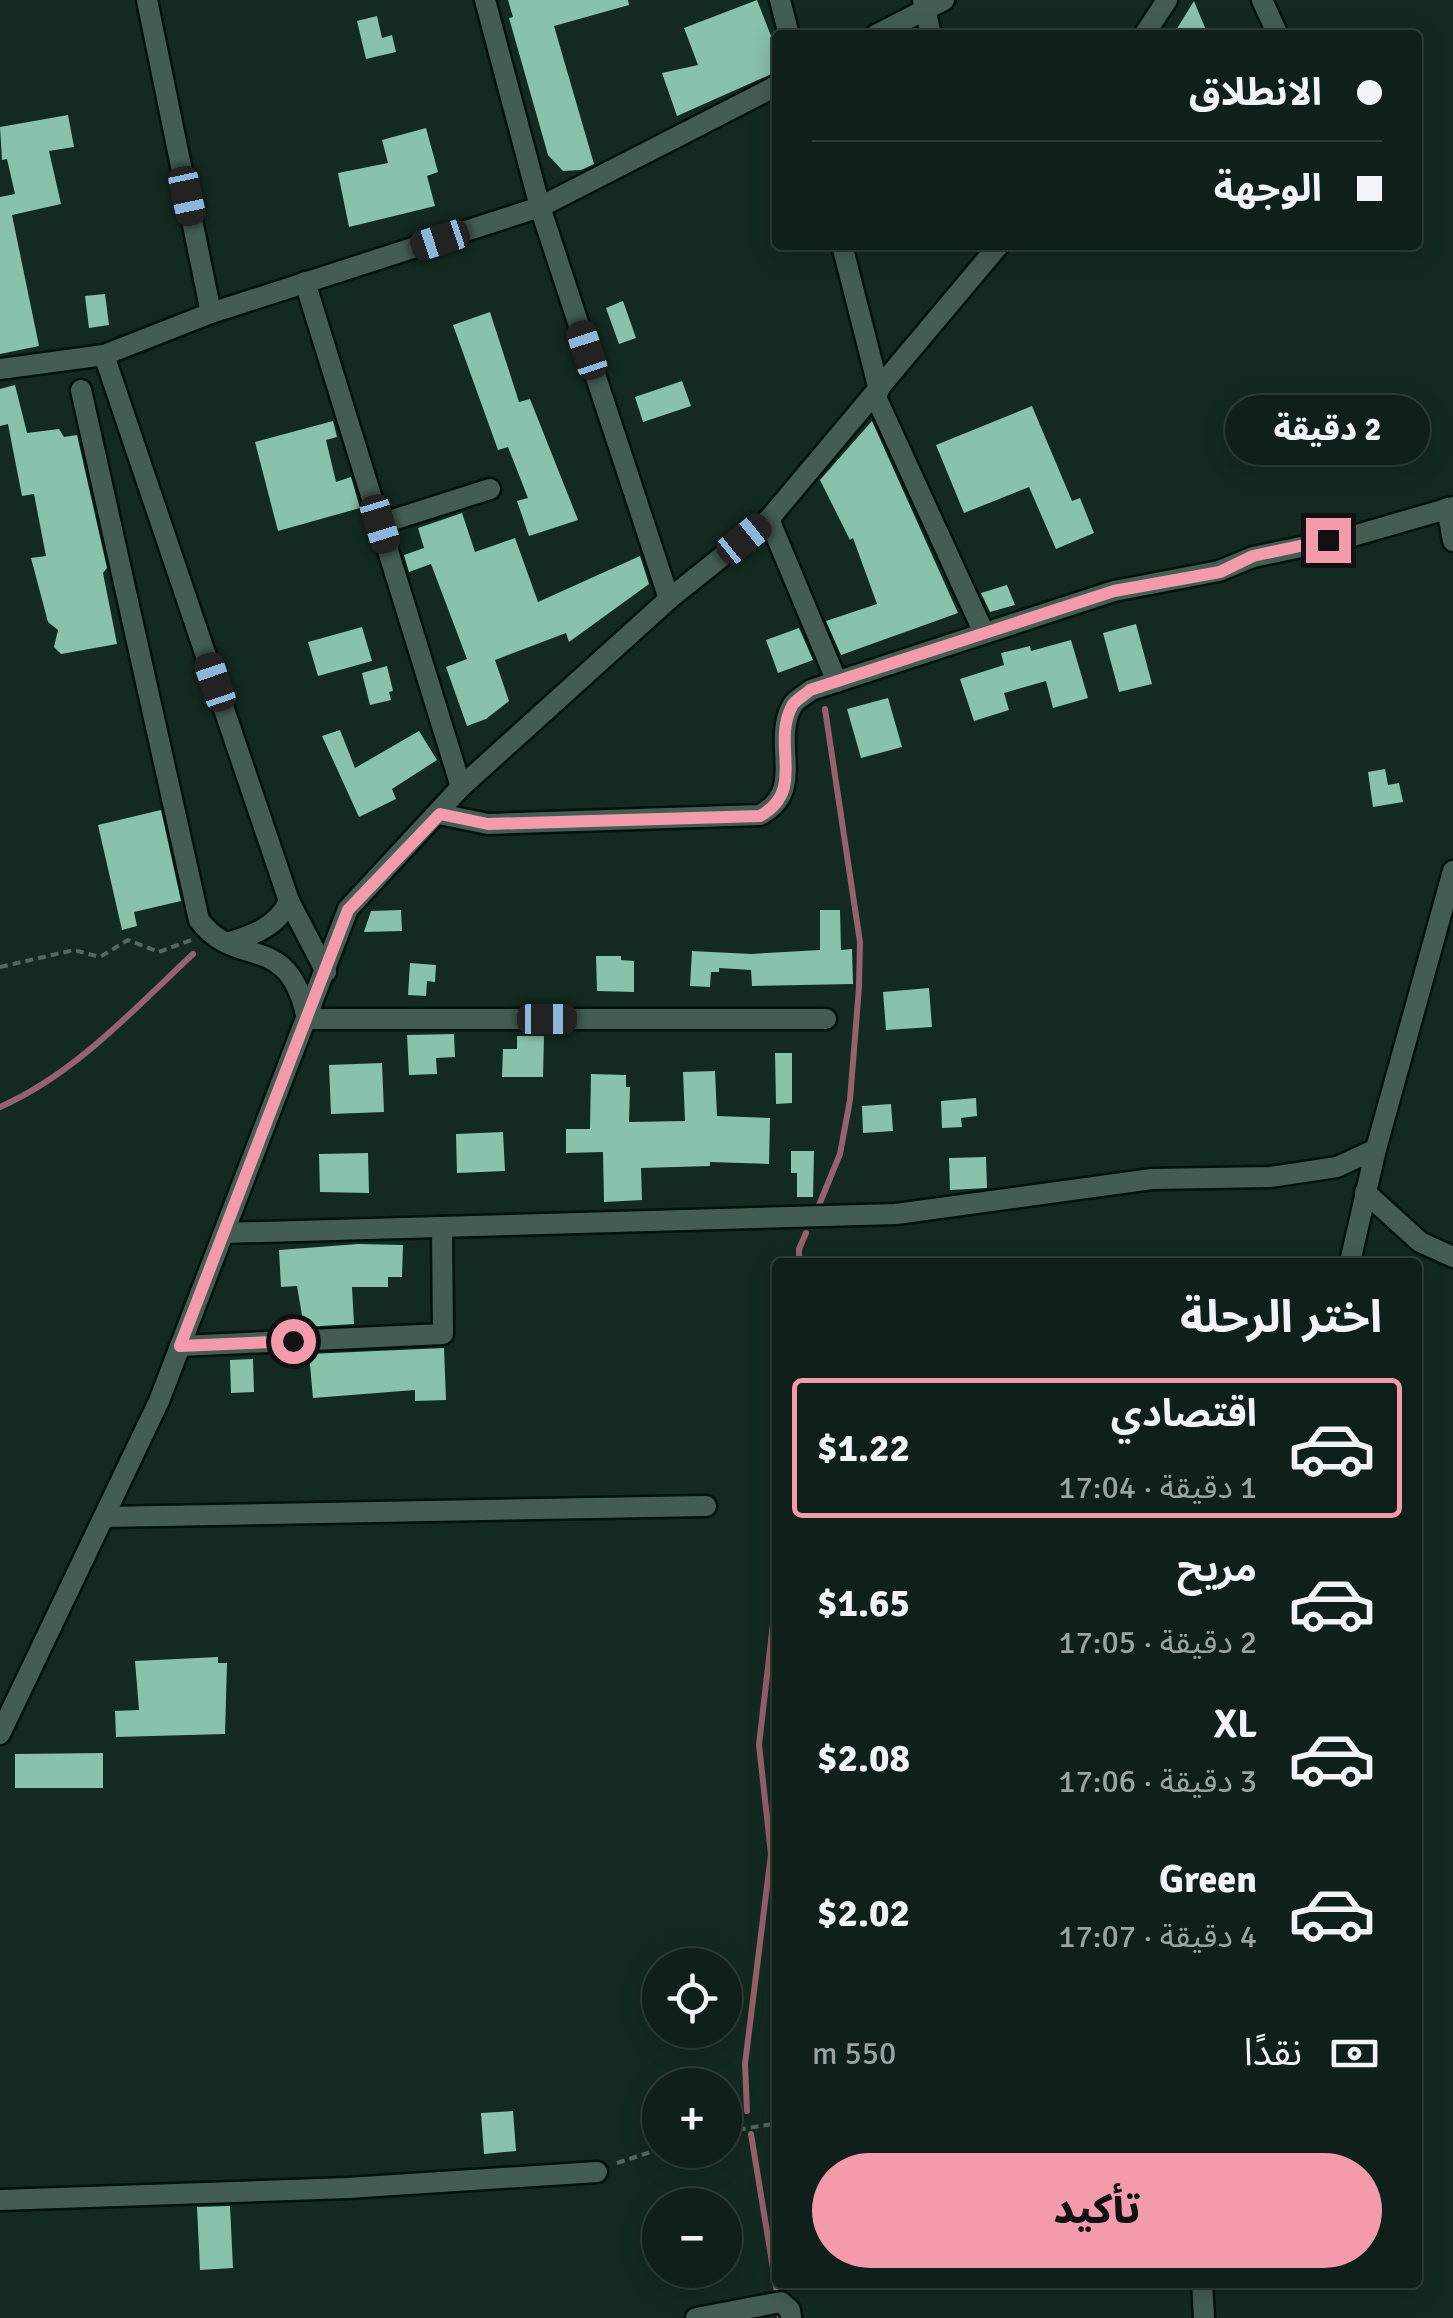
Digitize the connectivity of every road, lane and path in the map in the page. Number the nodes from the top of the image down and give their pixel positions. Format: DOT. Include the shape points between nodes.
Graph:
graph roads {
  1 [pos="147,0"];
  2 [pos="485,0"];
  3 [pos="780,0"];
  4 [pos="1167,0"];
  5 [pos="1262,0"];
  6 [pos="931,3"];
  7 [pos="788,30"];
  8 [pos="885,30"];
  9 [pos="930,30"];
  10 [pos="1147,30"];
  11 [pos="1276,30"];
  12 [pos="772,87"];
  13 [pos="540,208"];
  14 [pos="843,250"];
  15 [pos="977,250"];
  16 [pos="995,250"];
  17 [pos="981,267"];
  18 [pos="306,282"];
  19 [pos="211,313"];
  20 [pos="104,355"];
  21 [pos="0,369"];
  22 [pos="81,390"];
  23 [pos="877,392"];
  24 [pos="490,488"];
  25 [pos="1450,507"];
  26 [pos="769,519"];
  27 [pos="380,524"];
  28 [pos="1453,541"];
  29 [pos="670,600"];
  30 [pos="984,633"];
  31 [pos="837,682"];
  32 [pos="461,787"];
  33 [pos="440,814"];
  34 [pos="1453,871"];
  35 [pos="289,901"];
  36 [pos="217,938"];
  37 [pos="0,967"];
  38 [pos="326,972"];
  39 [pos="308,1019"];
  40 [pos="826,1019"];
  41 [pos="1376,1149"];
  42 [pos="1365,1192"];
  43 [pos="442,1227"];
  44 [pos="224,1233"];
  45 [pos="1453,1257"];
  46 [pos="1351,1258"];
  47 [pos="180,1346"];
  48 [pos="706,1506"];
  49 [pos="104,1517"];
  50 [pos="0,1734"];
  51 [pos="772,2124"];
  52 [pos="742,2129"];
  53 [pos="642,2156"];
  54 [pos="597,2172"];
  55 [pos="0,2200"];
  56 [pos="1202,2288"];
  57 [pos="707,2317"];
  58 [pos="792,2318"];
  59 [pos="1204,2318"];
  1 -- 19 [label="street"];
  2 -- 13 [label="street"];
  3 -- 7 [label="street"];
  4 -- 10 [label="street"];
  5 -- 11 [label="street"];
  6 -- 8 [label="street"];
  6 -- 9 [label="street"];
  12 -- 13 [label="street"];
  13 -- 18 [label="street"];
  13 -- 29 [label="street"];
  14 -- 23 [label="street"];
  15 -- 17 [label="street"];
  16 -- 17 [label="street"];
  17 -- 23 [label="street"];
  18 -- 19 [label="street"];
  18 -- 27 [label="street"];
  19 -- 20 [label="street"];
  20 -- 21 [label="street"];
  20 -- 35 [label="street"];
  22 -- 36 [label="street" via="195,903"];
  23 -- 26 [label="street"];
  23 -- 30 [label="street"];
  24 -- 27 [label="street"];
  25 -- 28 [label="street"];
  25 -- 30 [label="street" via="1253,556 1220,572 1114,591"];
  26 -- 29 [label="street"];
  26 -- 31 [label="street"];
  27 -- 32 [label="street"];
  29 -- 32 [label="street"];
  30 -- 31 [label="street"];
  31 -- 33 [label="street" via="810,690 792,705 784,791 777,806 760,816 488,824"];
  32 -- 33 [label="street"];
  33 -- 38 [label="street" via="348,910"];
  34 -- 41 [label="street"];
  35 -- 36 [label="street" via="259,932"];
  35 -- 38 [label="street"];
  36 -- 37 [label="path" via="158,952 128,940 100,957 74,950"];
  36 -- 39 [label="street" via="284,966 302,992"];
  38 -- 39 [label="street"];
  39 -- 40 [label="street"];
  39 -- 44 [label="street"];
  41 -- 42 [label="street"];
  41 -- 43 [label="street" via="1337,1167 1270,1178 1152,1179 896,1214"];
  42 -- 45 [label="street" via="1420,1242"];
  42 -- 46 [label="street"];
  43 -- 44 [label="street"];
  43 -- 47 [label="street" via="443,1334"];
  44 -- 47 [label="street"];
  47 -- 49 [label="street"];
  48 -- 49 [label="street"];
  49 -- 50 [label="street"];
  51 -- 52 [label="path"];
  53 -- 54 [label="path"];
  54 -- 55 [label="street"];
  56 -- 59 [label="street"];
  57 -- 58 [label="street" via="781,2302"];
}
